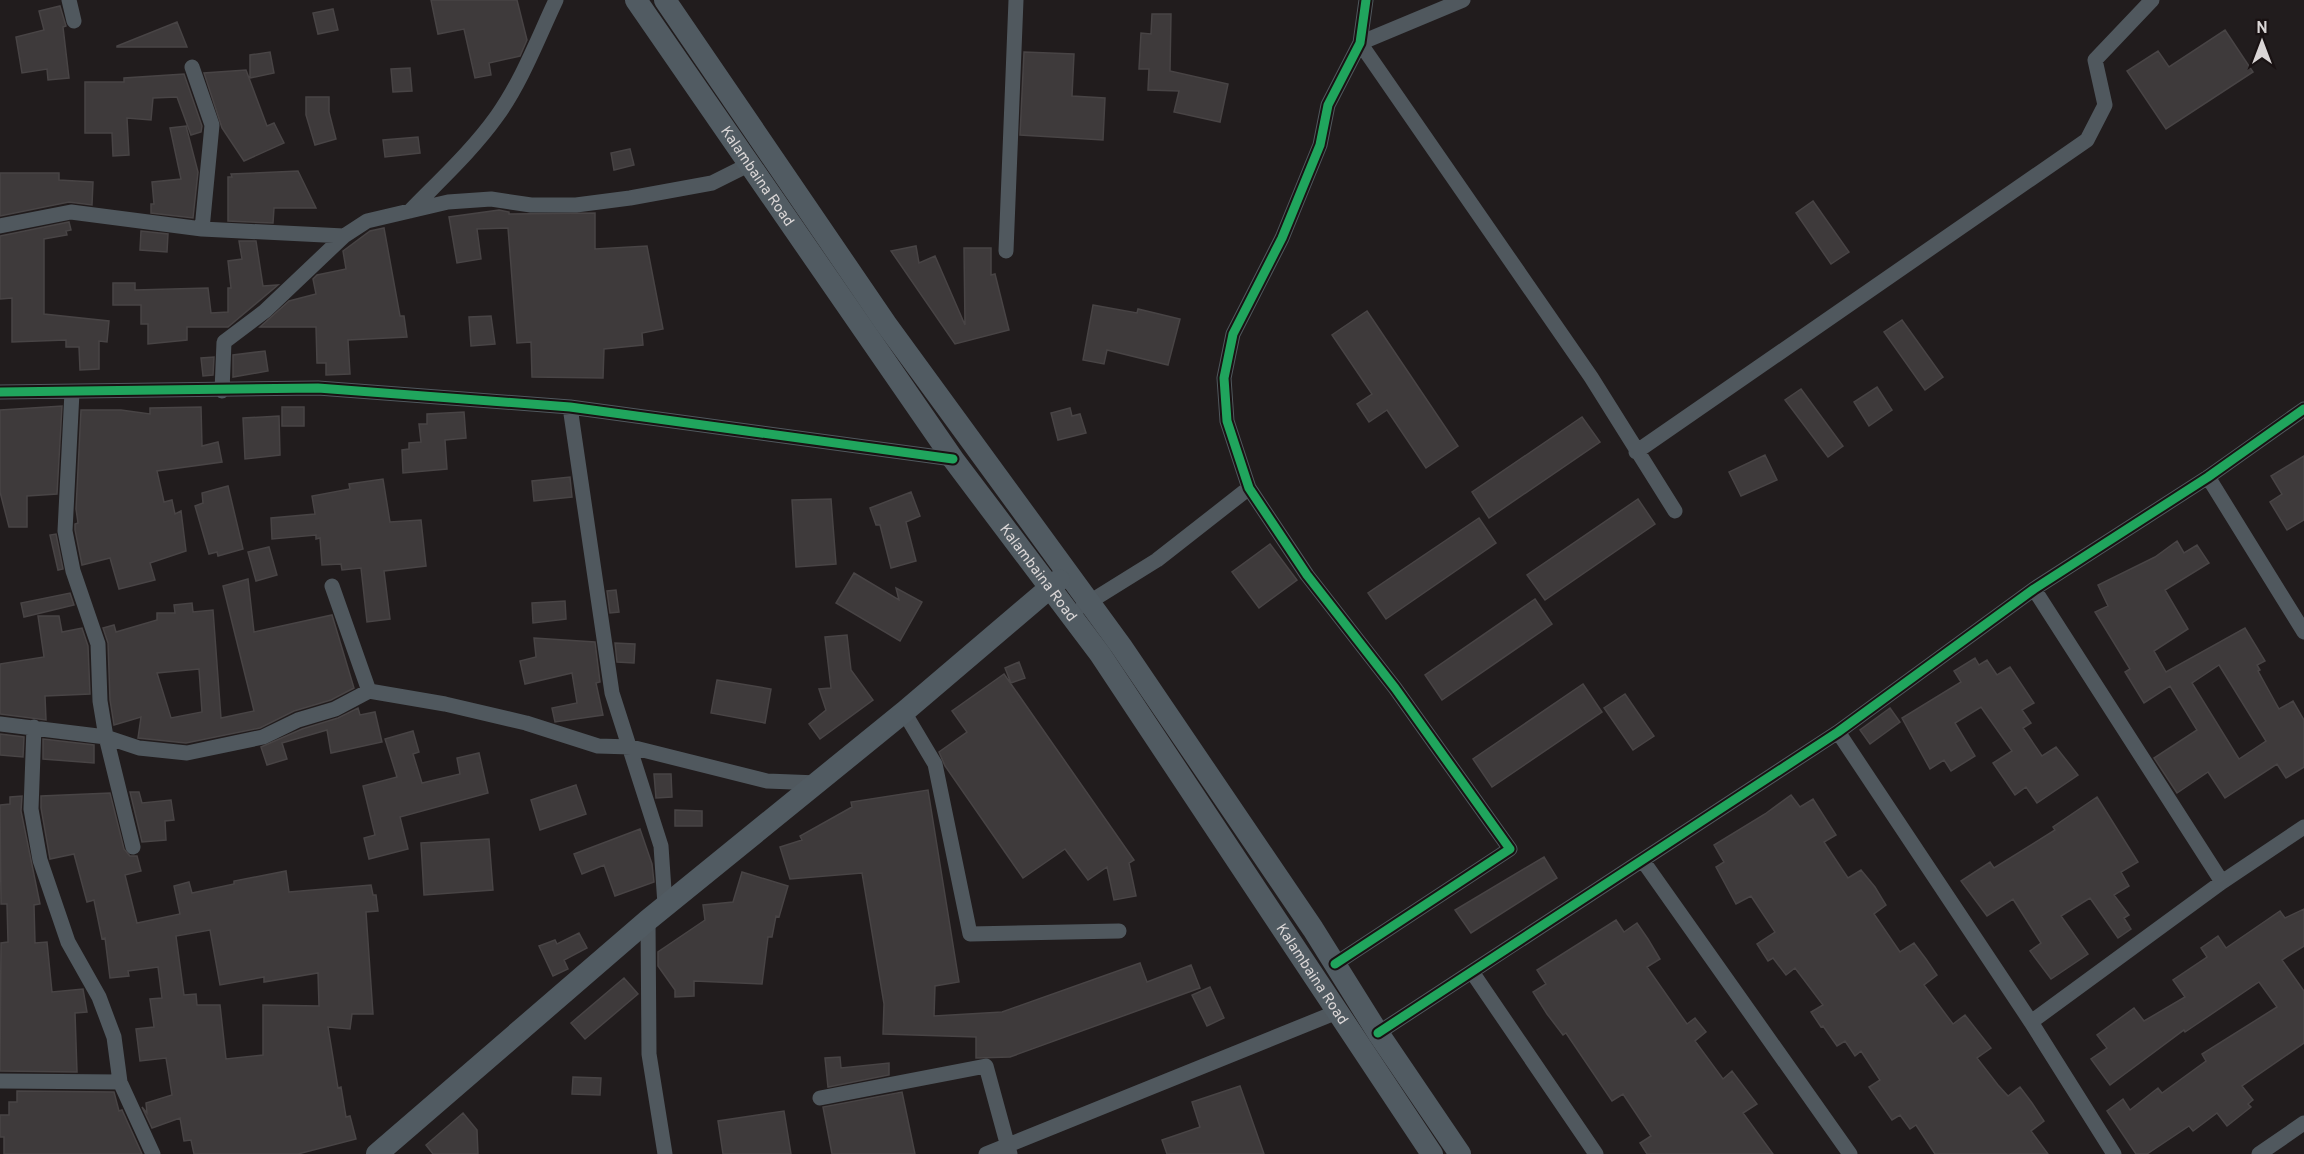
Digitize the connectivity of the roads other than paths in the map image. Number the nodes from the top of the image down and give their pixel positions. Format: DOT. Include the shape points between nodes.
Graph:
graph roads {
  1 [pos="69,0"];
  2 [pos="556,0"];
  3 [pos="636,0"];
  4 [pos="665,0"];
  5 [pos="1016,0"];
  6 [pos="1366,0"];
  7 [pos="1463,0"];
  8 [pos="2152,0"];
  9 [pos="74,21"];
  10 [pos="1360,43"];
  11 [pos="192,67"];
  12 [pos="748,165"];
  13 [pos="410,211"];
  14 [pos="0,226"];
  15 [pos="202,229"];
  16 [pos="344,236"];
  17 [pos="1006,251"];
  18 [pos="222,391"];
  19 [pos="0,392"];
  20 [pos="72,392"];
  21 [pos="570,407"];
  22 [pos="2304,410"];
  23 [pos="1636,452"];
  24 [pos="953,459"];
  25 [pos="2208,477"];
  26 [pos="1249,488"];
  27 [pos="1675,511"];
  28 [pos="1067,573"];
  29 [pos="332,586"];
  30 [pos="1049,588"];
  31 [pos="2034,589"];
  32 [pos="1088,601"];
  33 [pos="1070,616"];
  34 [pos="2304,632"];
  35 [pos="369,691"];
  36 [pos="904,712"];
  37 [pos="0,724"];
  38 [pos="34,727"];
  39 [pos="1838,732"];
  40 [pos="105,737"];
  41 [pos="631,747"];
  42 [pos="818,783"];
  43 [pos="2304,827"];
  44 [pos="133,846"];
  45 [pos="1643,861"];
  46 [pos="2222,882"];
  47 [pos="656,912"];
  48 [pos="1119,931"];
  49 [pos="1335,964"];
  50 [pos="1472,972"];
  51 [pos="1337,1012"];
  52 [pos="2031,1022"];
  53 [pos="1378,1033"];
  54 [pos="0,1081"];
  55 [pos="120,1082"];
  56 [pos="820,1098"];
  57 [pos="2304,1123"];
  58 [pos="1009,1150"];
  59 [pos="153,1154"];
  60 [pos="377,1154"];
  61 [pos="665,1154"];
  62 [pos="986,1154"];
  63 [pos="1432,1154"];
  64 [pos="1460,1154"];
  65 [pos="1596,1154"];
  66 [pos="1850,1154"];
  67 [pos="2114,1154"];
  68 [pos="2259,1154"];
  1 -- 9 [label="street"];
  2 -- 13 [label="street" via="498,115"];
  3 -- 12 [label="main road, Kalambaina Road"];
  4 -- 28 [label="main road" via="886,324"];
  5 -- 17 [label="street"];
  6 -- 10 [label="street"];
  7 -- 10 [label="street"];
  8 -- 23 [label="street" via="2095,60 2105,105 2087,140"];
  10 -- 23 [label="street" via="1591,377"];
  10 -- 26 [label="street" via="1328,105 1320,145 1282,238 1233,334 1224,378 1227,421"];
  11 -- 15 [label="street" via="212,124"];
  12 -- 13 [label="street" via="712,183 576,206 531,206 491,199 448,202"];
  12 -- 24 [label="main road, Kalambaina Road"];
  13 -- 16 [label="street" via="367,221"];
  14 -- 15 [label="street" via="71,212"];
  15 -- 16 [label="street"];
  16 -- 18 [label="street" via="265,311 224,342"];
  18 -- 20 [label="street"];
  18 -- 21 [label="street" via="318,388"];
  19 -- 20 [label="street"];
  20 -- 40 [label="street" via="65,531 73,571 98,644"];
  21 -- 24 [label="street"];
  21 -- 41 [label="street" via="612,693"];
  22 -- 25 [label="street"];
  23 -- 27 [label="street"];
  24 -- 30 [label="main road, Kalambaina Road"];
  25 -- 31 [label="street"];
  25 -- 34 [label="street"];
  26 -- 32 [label="street" via="1157,560"];
  26 -- 49 [label="street" via="1307,575 1395,688 1510,849"];
  28 -- 30 [label="main road"];
  28 -- 32 [label="main road"];
  29 -- 35 [label="street"];
  30 -- 33 [label="main road, Kalambaina Road"];
  30 -- 36 [label="main road"];
  31 -- 39 [label="street"];
  31 -- 46 [label="street"];
  32 -- 33 [label="street"];
  32 -- 49 [label="main road"];
  33 -- 51 [label="main road, Kalambaina Road" via="1100,654"];
  35 -- 40 [label="street" via="335,710 298,720 263,737 187,753 139,748"];
  35 -- 41 [label="street" via="526,723 598,746"];
  36 -- 42 [label="main road"];
  36 -- 48 [label="street" via="934,764 970,934"];
  37 -- 38 [label="street"];
  38 -- 40 [label="street"];
  38 -- 55 [label="street" via="31,809 40,860 68,942 99,997 114,1037"];
  39 -- 45 [label="street"];
  39 -- 52 [label="street"];
  40 -- 44 [label="street"];
  41 -- 42 [label="street" via="767,781"];
  41 -- 47 [label="street" via="661,846"];
  42 -- 47 [label="main road"];
  43 -- 46 [label="street"];
  45 -- 50 [label="street"];
  45 -- 66 [label="street"];
  46 -- 52 [label="street"];
  47 -- 60 [label="main road"];
  47 -- 61 [label="street" via="649,1054"];
  49 -- 53 [label="main road"];
  50 -- 53 [label="street"];
  50 -- 65 [label="street"];
  51 -- 58 [label="street"];
  51 -- 63 [label="main road, Kalambaina Road"];
  52 -- 67 [label="street"];
  53 -- 64 [label="main road"];
  54 -- 55 [label="street"];
  55 -- 59 [label="street"];
  56 -- 58 [label="street" via="986,1066"];
  57 -- 68 [label="street"];
  58 -- 62 [label="street"];
}
